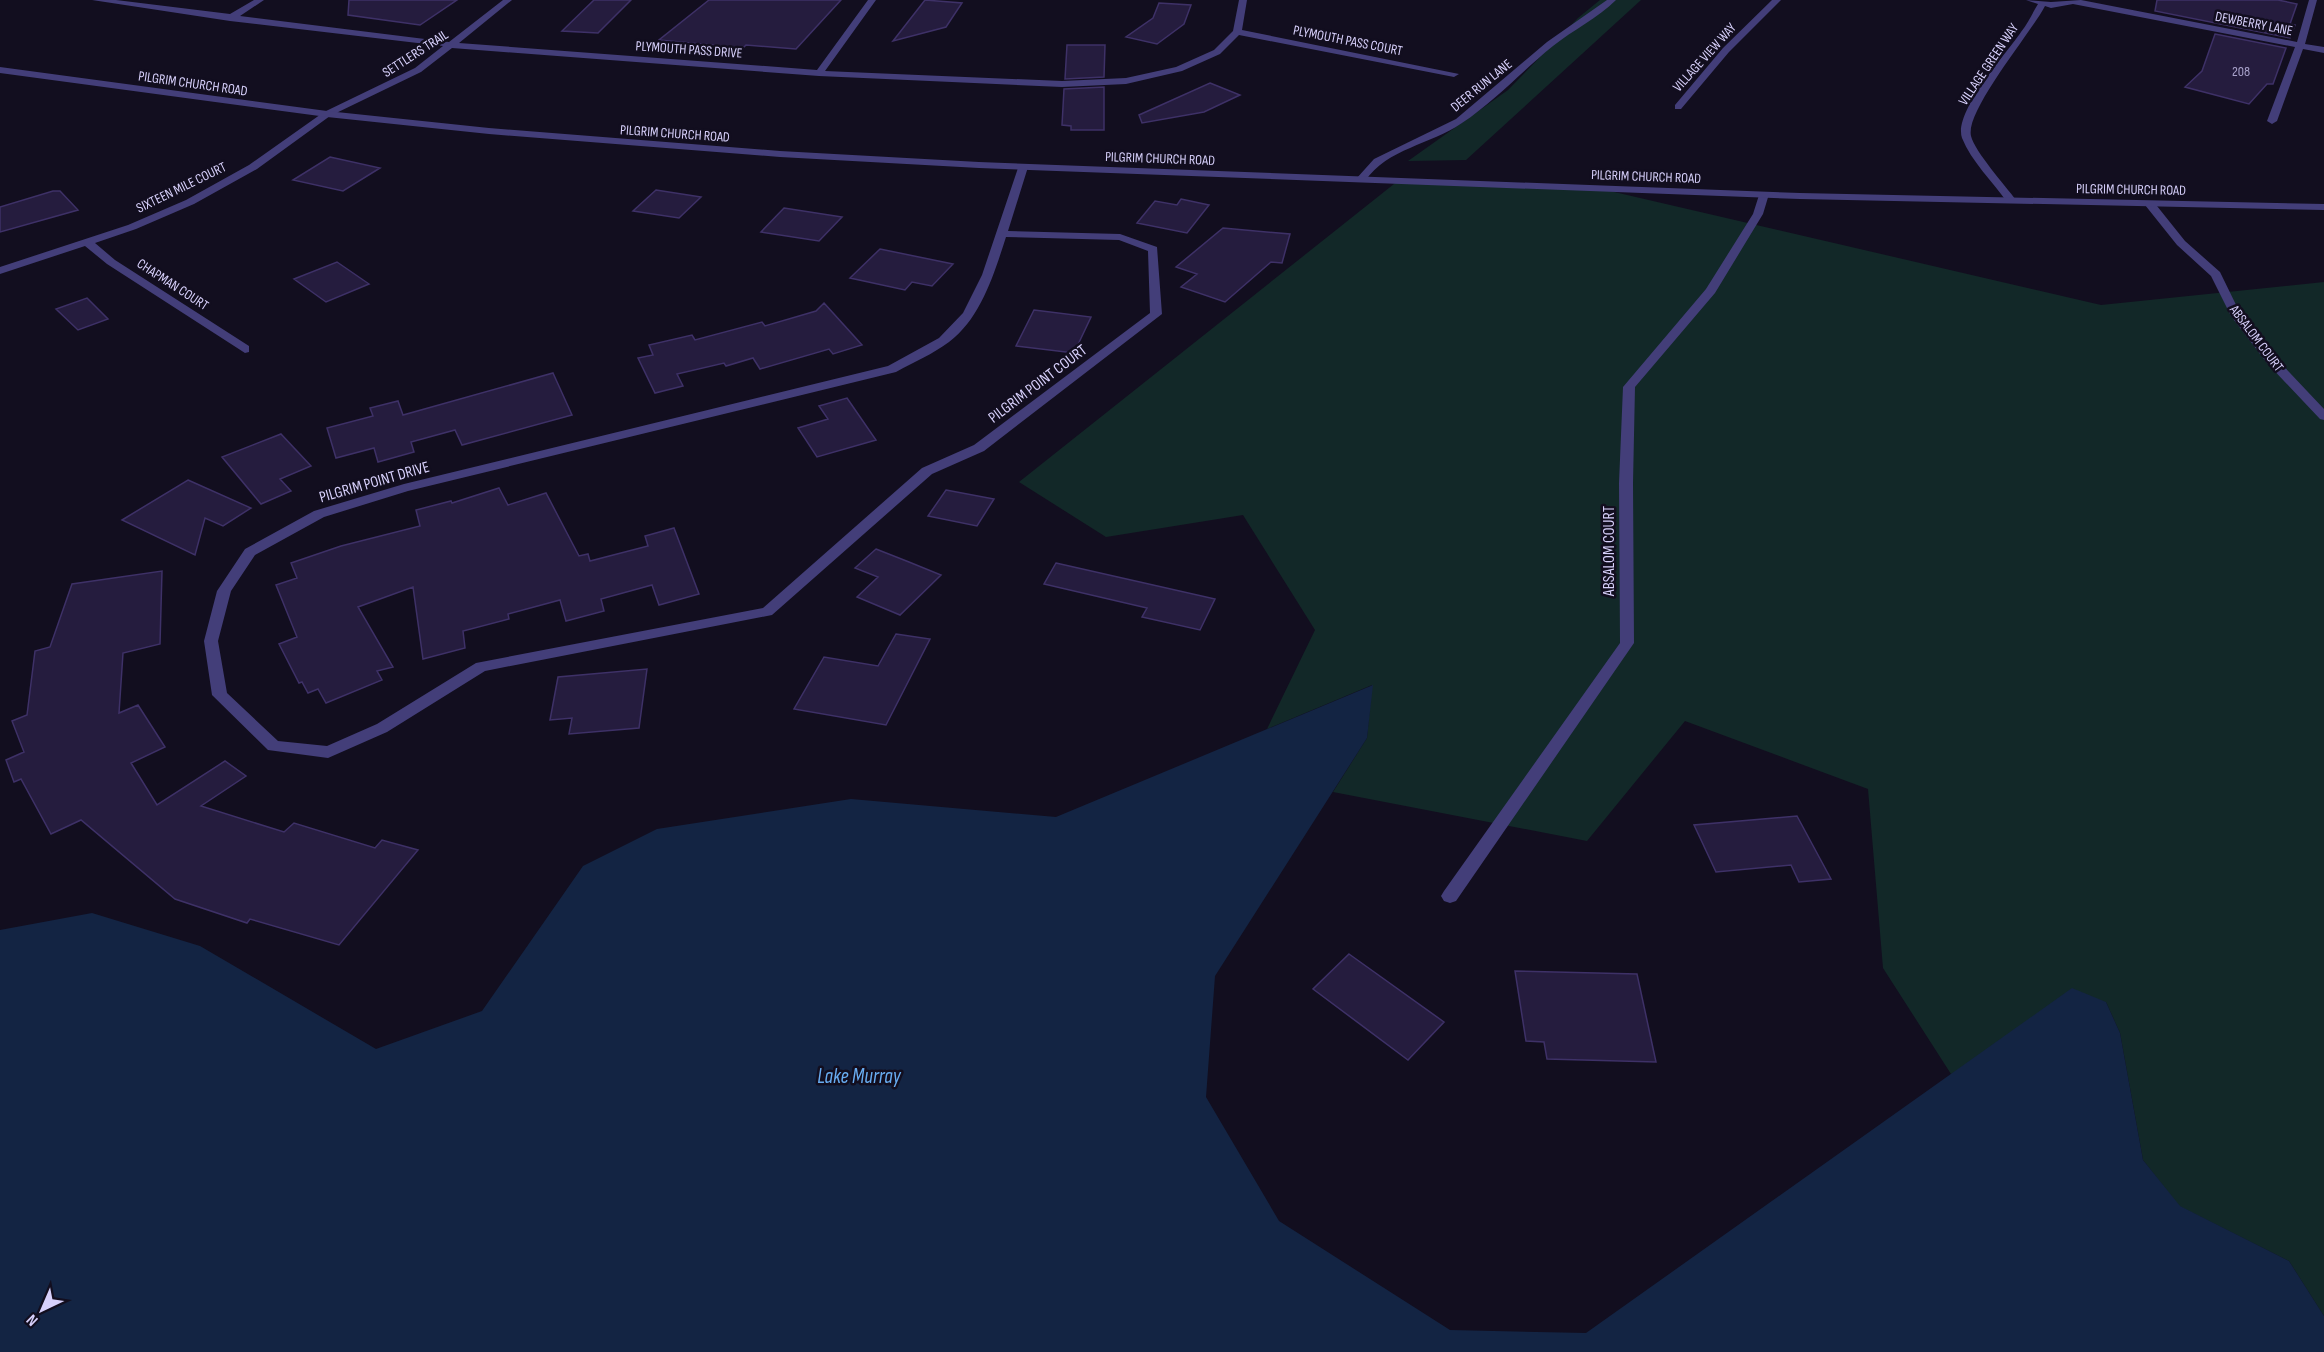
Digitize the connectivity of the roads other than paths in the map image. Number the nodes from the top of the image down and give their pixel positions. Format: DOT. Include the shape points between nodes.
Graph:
graph roads {
  1 [pos="96,0"];
  2 [pos="260,0"];
  3 [pos="508,0"];
  4 [pos="872,0"];
  5 [pos="1243,0"];
  6 [pos="1612,0"];
  7 [pos="1776,0"];
  8 [pos="2030,0"];
  9 [pos="2072,0"];
  10 [pos="2313,0"];
  11 [pos="2042,4"];
  12 [pos="230,18"];
  13 [pos="1237,32"];
  14 [pos="453,45"];
  15 [pos="2300,46"];
  16 [pos="2324,50"];
  17 [pos="0,70"];
  18 [pos="819,73"];
  19 [pos="1454,74"];
  20 [pos="1678,107"];
  21 [pos="327,114"];
  22 [pos="2272,121"];
  23 [pos="1023,167"];
  24 [pos="1361,179"];
  25 [pos="1764,194"];
  26 [pos="2011,200"];
  27 [pos="2149,202"];
  28 [pos="2324,207"];
  29 [pos="1001,234"];
  30 [pos="87,242"];
  31 [pos="0,271"];
  32 [pos="245,349"];
  33 [pos="2324,416"];
  34 [pos="767,612"];
  35 [pos="1450,897"];
  1 -- 12 [label="street, PLYMOUTH PASS DRIVE"];
  2 -- 12 [label="street"];
  3 -- 14 [label="street, SETTLERS TRAIL"];
  4 -- 18 [label="street"];
  5 -- 13 [label="street"];
  6 -- 24 [label="street, DEER RUN LANE" via="1558,37 1464,118 1378,159"];
  7 -- 20 [label="street, VILLAGE VIEW WAY" via="1726,50"];
  8 -- 11 [label="street"];
  9 -- 11 [label="street"];
  9 -- 15 [label="street, DEWBERRY LANE"];
  10 -- 15 [label="street"];
  11 -- 26 [label="street, VILLAGE GREEN WAY" via="1966,124 1970,145"];
  12 -- 14 [label="street, PLYMOUTH PASS DRIVE"];
  13 -- 18 [label="street, PLYMOUTH PASS DRIVE" via="1217,52 1179,69 1126,81 1062,84"];
  13 -- 19 [label="street, PLYMOUTH PASS COURT"];
  14 -- 18 [label="street, PLYMOUTH PASS DRIVE"];
  14 -- 21 [label="street, SETTLERS TRAIL" via="388,87"];
  15 -- 16 [label="street, DEWBERRY LANE"];
  15 -- 22 [label="street"];
  17 -- 21 [label="street, PILGRIM CHURCH ROAD"];
  21 -- 23 [label="street, PILGRIM CHURCH ROAD" via="707,149"];
  21 -- 30 [label="street, SIXTEEN MILE COURT" via="253,167 190,202"];
  23 -- 24 [label="street, PILGRIM CHURCH ROAD"];
  23 -- 29 [label="street, PILGRIM POINT DRIVE"];
  24 -- 25 [label="street, PILGRIM CHURCH ROAD"];
  25 -- 26 [label="street, PILGRIM CHURCH ROAD"];
  25 -- 35 [label="street, ABSALOM COURT" via="1758,214 1711,291 1629,387 1627,643"];
  26 -- 27 [label="street, PILGRIM CHURCH ROAD"];
  27 -- 28 [label="street, PILGRIM CHURCH ROAD"];
  27 -- 33 [label="street, ABSALOM COURT" via="2181,243 2216,274 2235,314 2271,360"];
  29 -- 34 [label="street, PILGRIM POINT COURT" via="1120,237 1153,249 1156,314 979,448 927,471"];
  29 -- 34 [label="street, PILGRIM POINT DRIVE" via="985,282 959,327 938,344 892,369 404,488 319,514 250,552 224,591 211,641 220,695 274,746 328,752 382,728 481,667"];
  30 -- 31 [label="street, SIXTEEN MILE COURT"];
  30 -- 32 [label="street, CHAPMAN COURT" via="111,262"];
}
